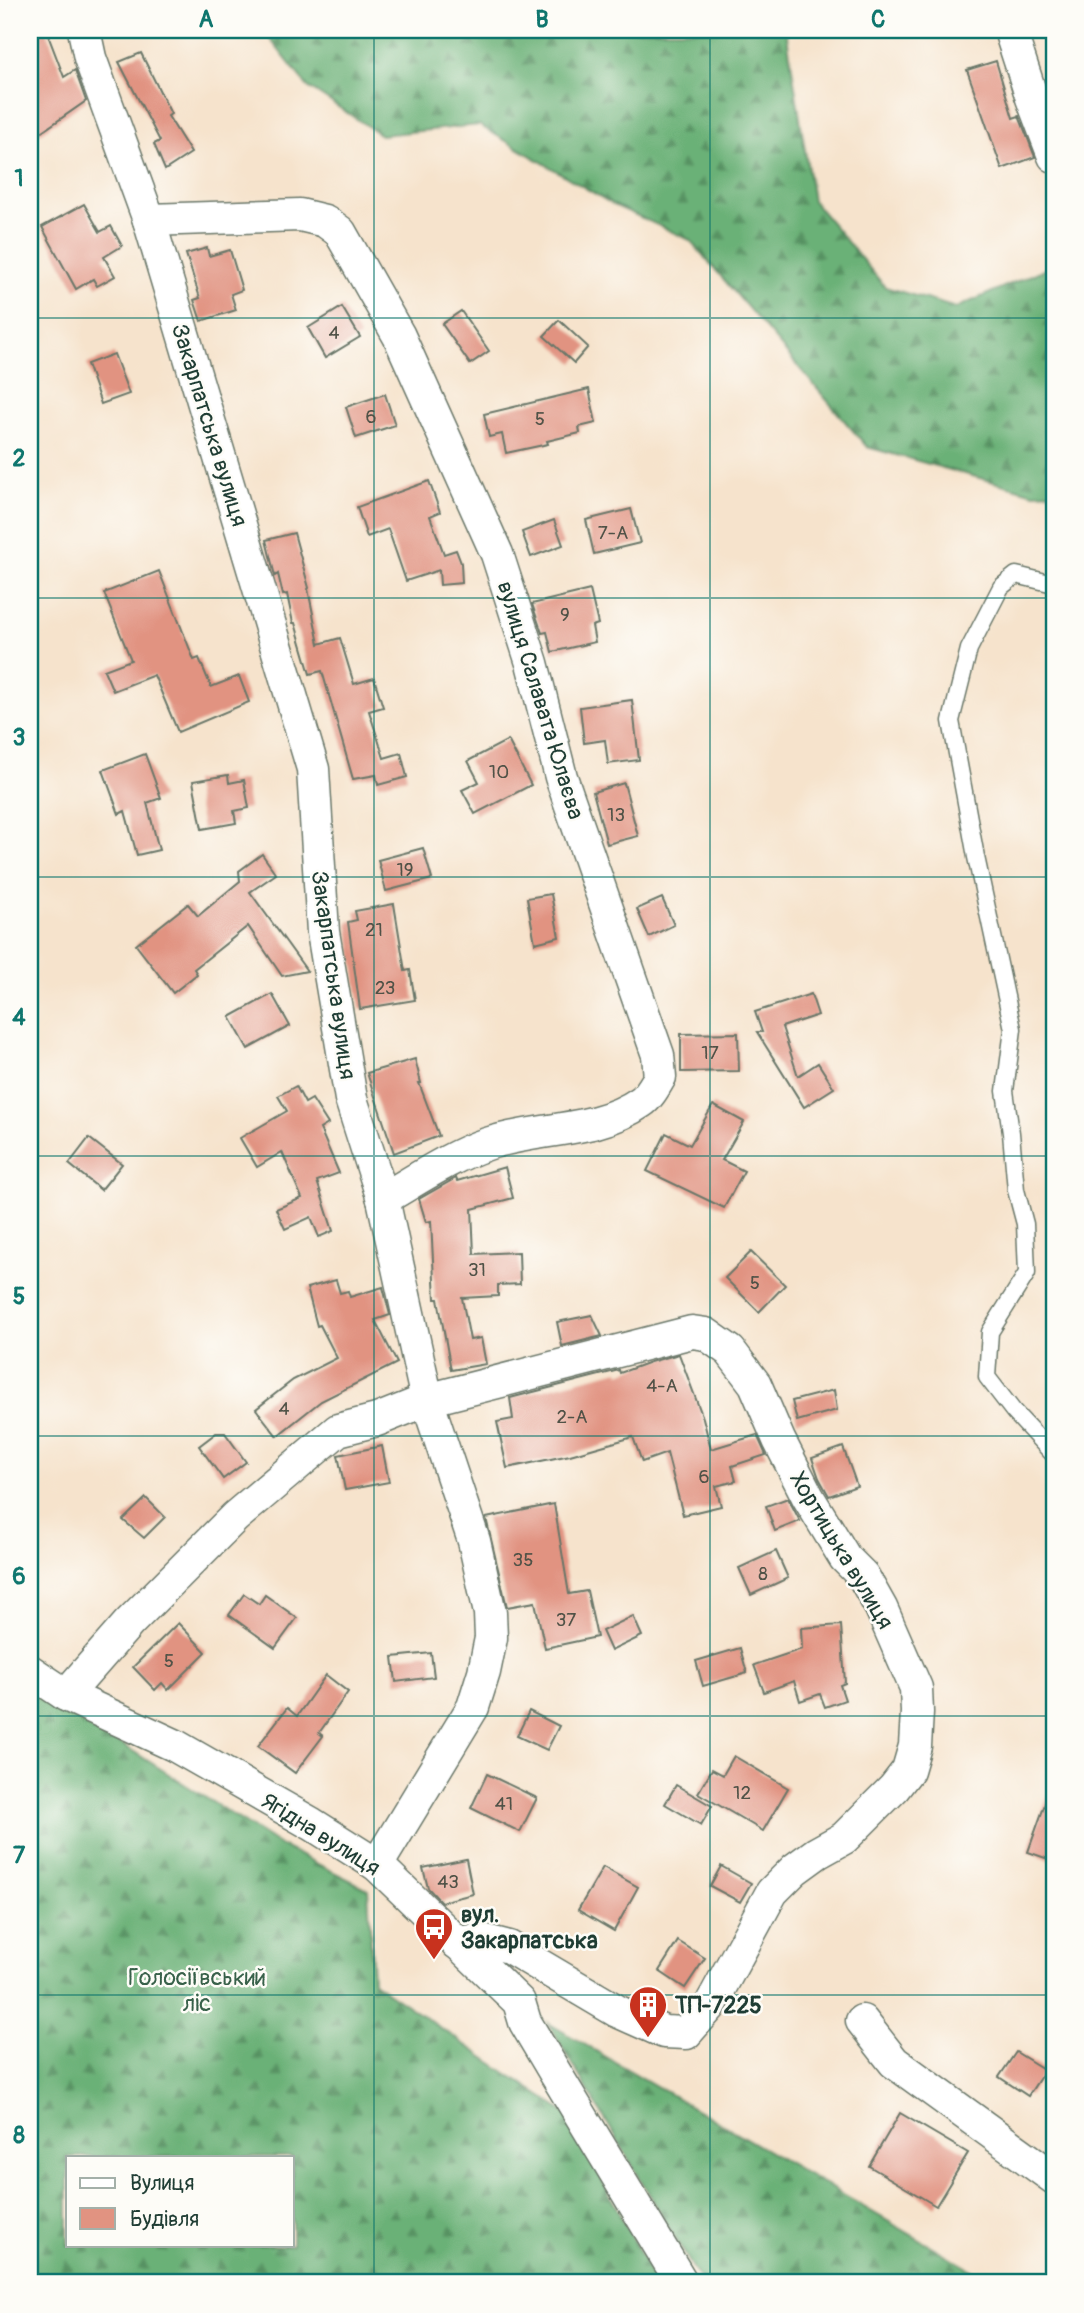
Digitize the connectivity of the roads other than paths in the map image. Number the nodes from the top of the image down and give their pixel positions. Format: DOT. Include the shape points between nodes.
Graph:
graph roads {
  1 [pos="84,30"];
  2 [pos="1010,30"];
  3 [pos="1054,156"];
  4 [pos="149,220"];
  5 [pos="1054,584"];
  6 [pos="383,1199"];
  7 [pos="427,1400"];
  8 [pos="1054,1455"];
  9 [pos="30,1671"];
  10 [pos="66,1695"];
  11 [pos="377,1865"];
  12 [pos="457,1942"];
  13 [pos="862,2021"];
  14 [pos="1054,2178"];
  15 [pos="682,2283"];
  1 -- 4 [label="street, Закарпатська вулиця"];
  2 -- 3 [label="street"];
  4 -- 6 [label="street, Закарпатська вулиця" via="313,769 323,932 351,1099"];
  4 -- 6 [label="street, вулиця Салавата Юлаєва" via="300,215 325,221 340,232 398,336 497,554 561,778 658,1055 660,1077 644,1101 610,1119 486,1144"];
  5 -- 8 [label="lane" via="1016,575 1001,587 969,649 951,721 1013,1029 1005,1091 1016,1190 1025,1224 1027,1273 990,1332 987,1377"];
  6 -- 7 [label="street, Закарпатська вулиця"];
  7 -- 10 [label="street" via="338,1430 235,1517 129,1623"];
  7 -- 11 [label="street, Закарпатська вулиця" via="474,1541 491,1638 473,1707"];
  7 -- 12 [label="street, Хортицька вулиця" via="692,1332 706,1334 730,1351 755,1384 808,1497 881,1608 916,1688 915,1746 908,1770 844,1838 795,1869 772,1892 710,2006 686,2033 664,2032 617,2011 509,1947 482,1940"];
  9 -- 10 [label="street, Ягідна вулиця"];
  10 -- 11 [label="street, Ягідна вулиця" via="174,1745"];
  11 -- 12 [label="street, Ягідна вулиця"];
  12 -- 15 [label="street, Ягідна вулиця" via="519,2002 525,2022"];
  13 -- 14 [label="street" via="894,2062"];
}
